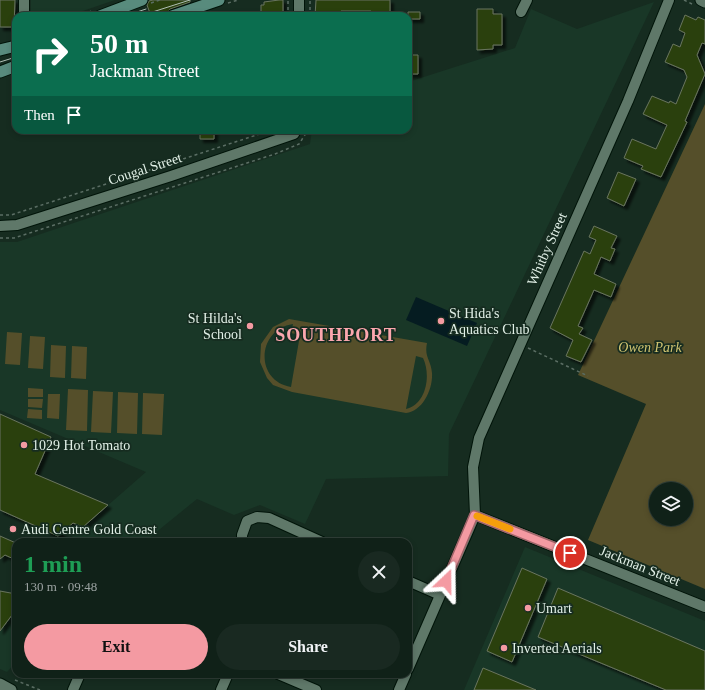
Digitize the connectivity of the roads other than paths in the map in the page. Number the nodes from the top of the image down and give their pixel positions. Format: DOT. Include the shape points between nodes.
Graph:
graph roads {
  1 [pos="24,0"];
  2 [pos="142,0"];
  3 [pos="219,0"];
  4 [pos="299,0"];
  5 [pos="527,0"];
  6 [pos="670,0"];
  7 [pos="701,0"];
  8 [pos="705,2"];
  9 [pos="24,12"];
  10 [pos="110,12"];
  11 [pos="184,12"];
  12 [pos="299,12"];
  13 [pos="521,12"];
  14 [pos="12,47"];
  15 [pos="0,50"];
  16 [pos="12,68"];
  17 [pos="0,72"];
  18 [pos="294,134"];
  19 [pos="0,226"];
  20 [pos="474,515"];
  21 [pos="242,538"];
  22 [pos="313,538"];
  23 [pos="412,583"];
  24 [pos="440,595"];
  25 [pos="705,607"];
  26 [pos="412,660"];
  27 [pos="78,678"];
  28 [pos="226,678"];
  29 [pos="288,678"];
  30 [pos="404,678"];
  31 [pos="73,690"];
  32 [pos="221,690"];
  33 [pos="316,690"];
  34 [pos="399,690"];
  1 -- 9 [label="street"];
  2 -- 10 [label="main road"];
  3 -- 11 [label="main road"];
  4 -- 12 [label="street"];
  5 -- 13 [label="street"];
  6 -- 20 [label="street, Whitby Street" via="479,438 473,467"];
  7 -- 8 [label="street"];
  14 -- 15 [label="main road"];
  16 -- 17 [label="main road"];
  18 -- 19 [label="street, Cougal Street" via="18,224"];
  20 -- 24 [label="street"];
  20 -- 25 [label="street, Jackman Street"];
  21 -- 22 [label="street" via="247,521 258,517 269,518"];
  23 -- 24 [label="street"];
  24 -- 26 [label="street"];
  27 -- 31 [label="street"];
  28 -- 32 [label="street"];
  29 -- 33 [label="street"];
  30 -- 34 [label="street"];
}
